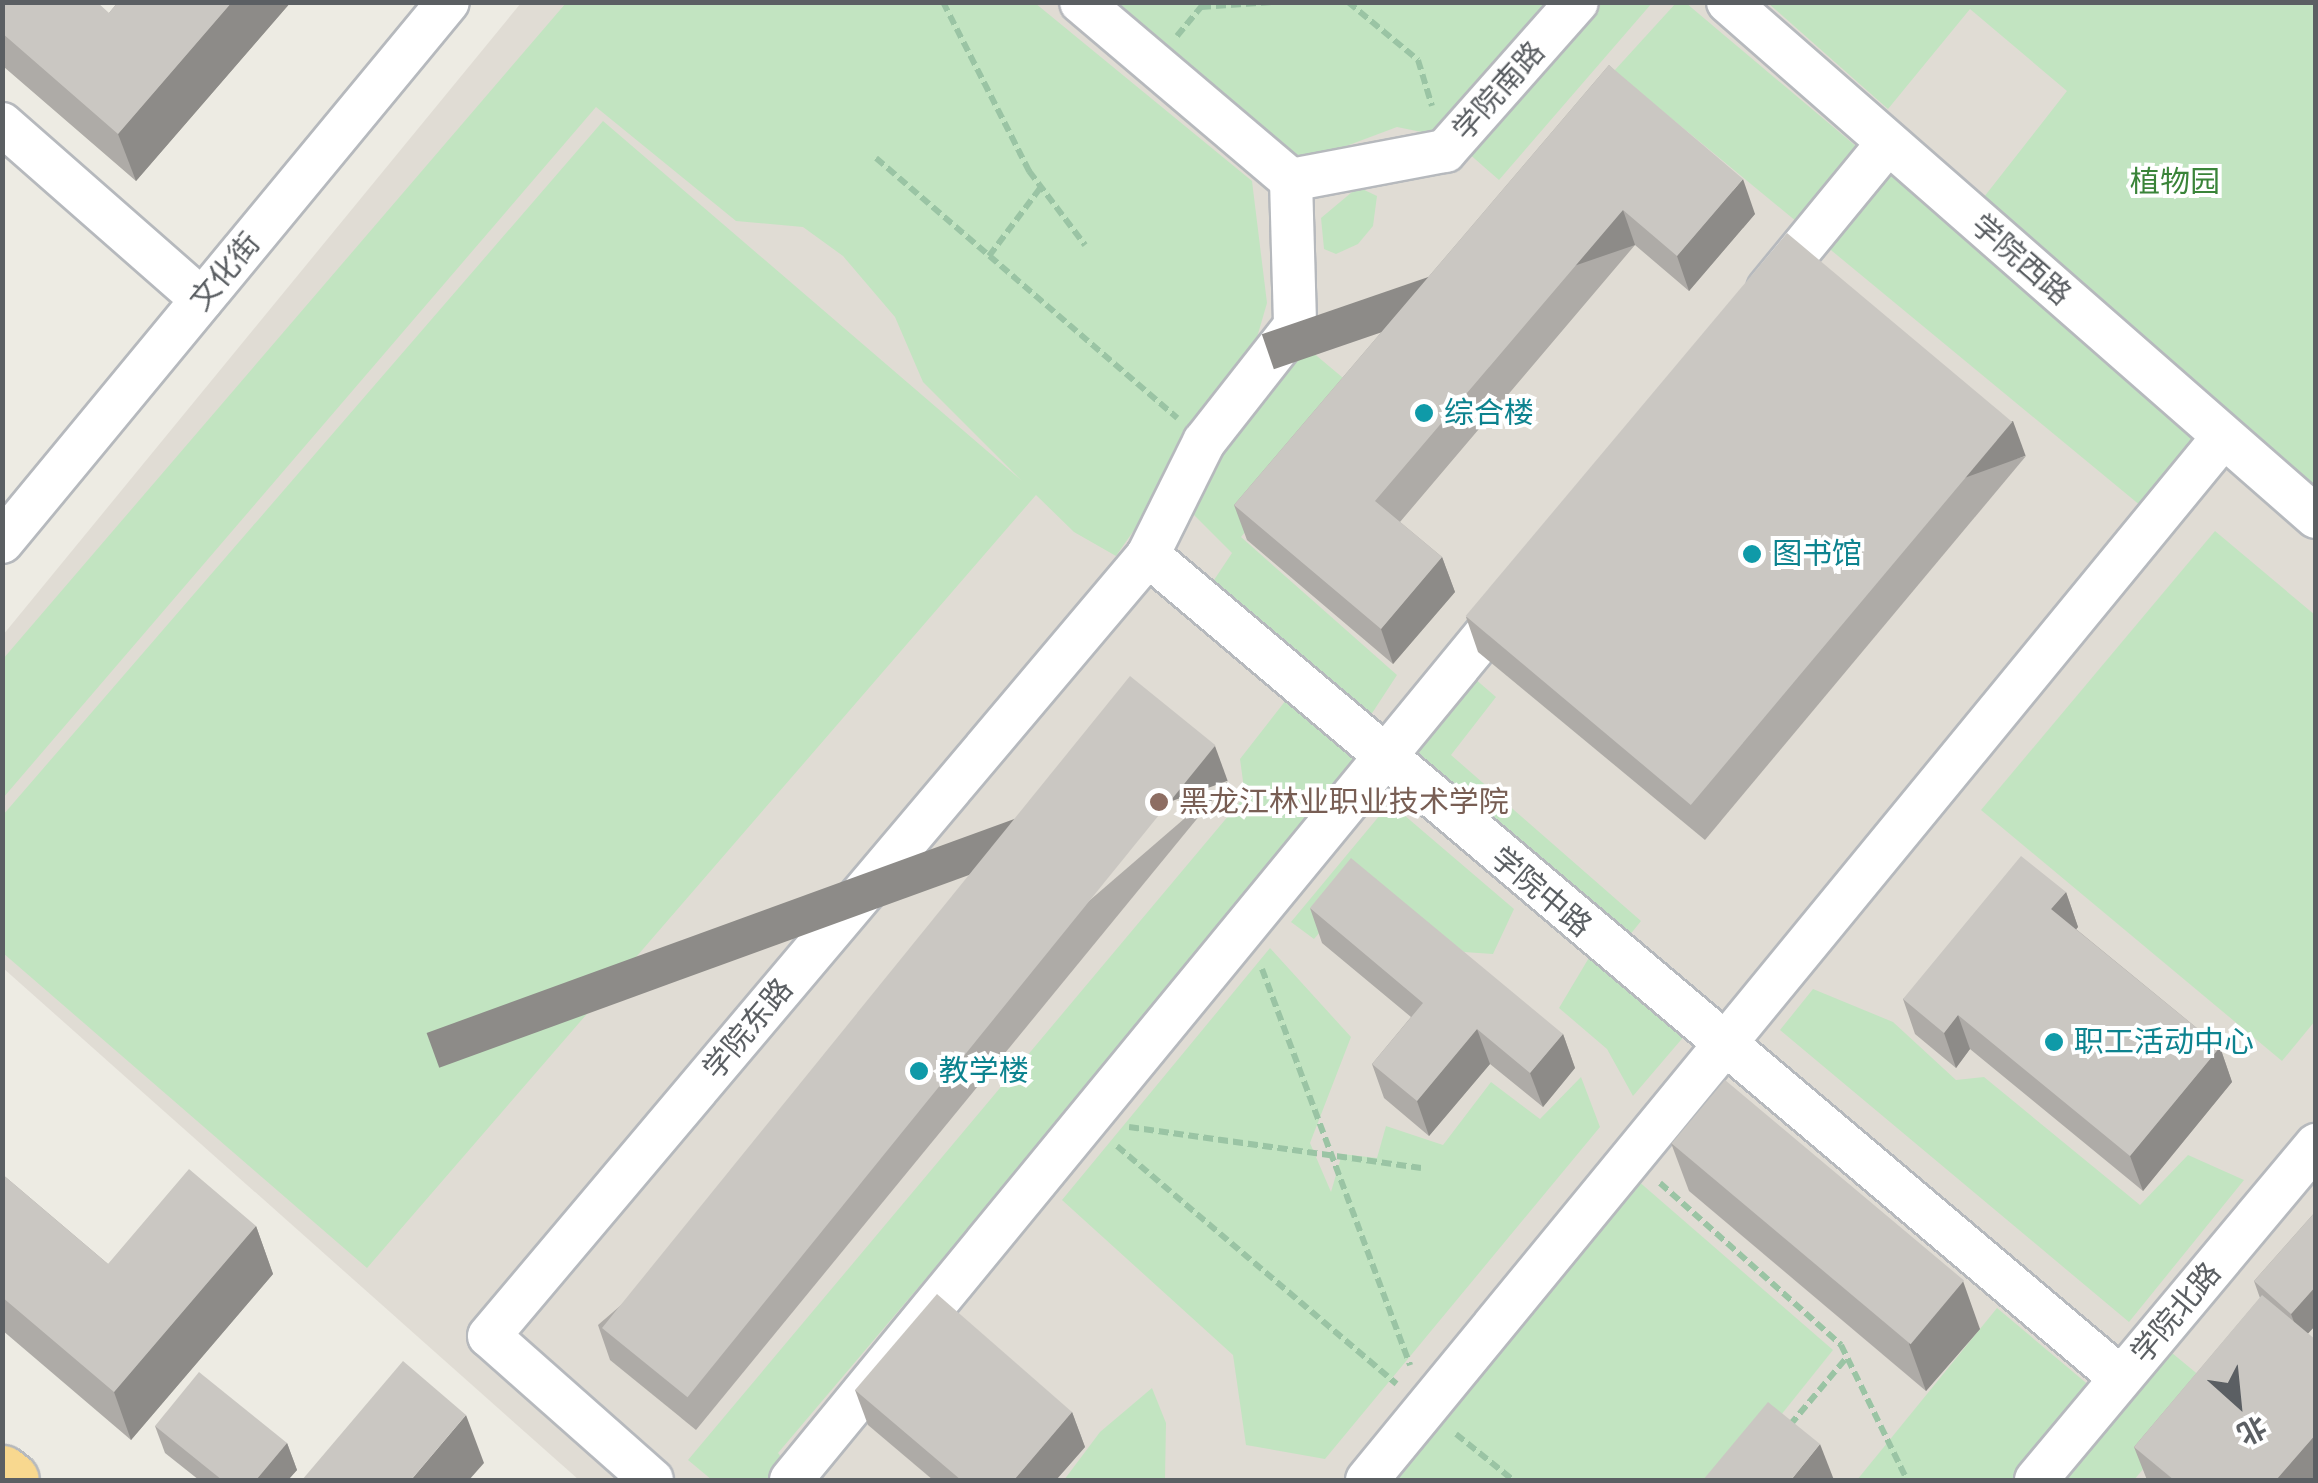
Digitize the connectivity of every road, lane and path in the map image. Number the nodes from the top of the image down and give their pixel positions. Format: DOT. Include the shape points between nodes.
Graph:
graph roads {
  1 [pos="448,2"];
  2 [pos="943,2"];
  3 [pos="1082,2"];
  4 [pos="1200,2"];
  5 [pos="1274,2"];
  6 [pos="1348,2"];
  7 [pos="1578,2"];
  8 [pos="1728,2"];
  9 [pos="2,124"];
  10 [pos="1888,144"];
  11 [pos="1446,151"];
  12 [pos="876,158"];
  13 [pos="1291,180"];
  14 [pos="1041,187"];
  15 [pos="1085,244"];
  16 [pos="989,256"];
  17 [pos="202,300"];
  18 [pos="1737,328"];
  19 [pos="2223,437"];
  20 [pos="1204,442"];
  21 [pos="2316,516"];
  22 [pos="2,542"];
  23 [pos="1148,555"];
  24 [pos="1535,574"];
  25 [pos="1384,758"];
  26 [pos="1246,927"];
  27 [pos="1723,1047"];
  28 [pos="1088,1122"];
  29 [pos="2316,1145"];
  30 [pos="1332,1154"];
  31 [pos="1632,1158"];
  32 [pos="1420,1168"];
  33 [pos="1847,1357"];
  34 [pos="2121,1378"];
  35 [pos="1426,1409"];
  36 [pos="1778,1439"];
  37 [pos="2,1474"];
  38 [pos="11,1480"];
  39 [pos="652,1480"];
  40 [pos="791,1480"];
  41 [pos="1367,1480"];
  42 [pos="1514,1480"];
  43 [pos="1907,1480"];
  44 [pos="2036,1480"];
  1 -- 17 [label="street, 文化街"];
  2 -- 14 [label="path"];
  3 -- 13 [label="street"];
  4 -- 5 [label="path"];
  6 -- 11 [label="path" via="1418,60"];
  7 -- 11 [label="street, 学院南路"];
  8 -- 10 [label="street, 学院西路"];
  9 -- 17 [label="street"];
  10 -- 18 [label="street"];
  10 -- 19 [label="street, 学院西路"];
  11 -- 13 [label="street, 学院南路"];
  12 -- 16 [label="path"];
  13 -- 20 [label="street" via="1295,326"];
  14 -- 15 [label="path"];
  14 -- 16 [label="path"];
  16 -- 20 [label="path"];
  17 -- 22 [label="street, 文化街"];
  19 -- 21 [label="street, 学院西路"];
  19 -- 27 [label="street"];
  20 -- 23 [label="street"];
  23 -- 25 [label="street, 学院中路"];
  23 -- 39 [label="street, 学院东路" via="489,1336"];
  24 -- 25 [label="street"];
  25 -- 26 [label="street"];
  25 -- 27 [label="street, 学院中路"];
  26 -- 28 [label="street"];
  26 -- 30 [label="path"];
  27 -- 31 [label="street"];
  27 -- 34 [label="street, 学院中路"];
  28 -- 30 [label="path"];
  28 -- 35 [label="path"];
  28 -- 40 [label="street"];
  29 -- 34 [label="street, 学院北路"];
  30 -- 32 [label="path"];
  30 -- 35 [label="path"];
  31 -- 33 [label="path"];
  31 -- 35 [label="street"];
  33 -- 36 [label="path"];
  33 -- 43 [label="path"];
  34 -- 44 [label="street, 学院北路"];
  35 -- 41 [label="street"];
  35 -- 42 [label="path"];
  37 -- 38 [label="highway"];
}
